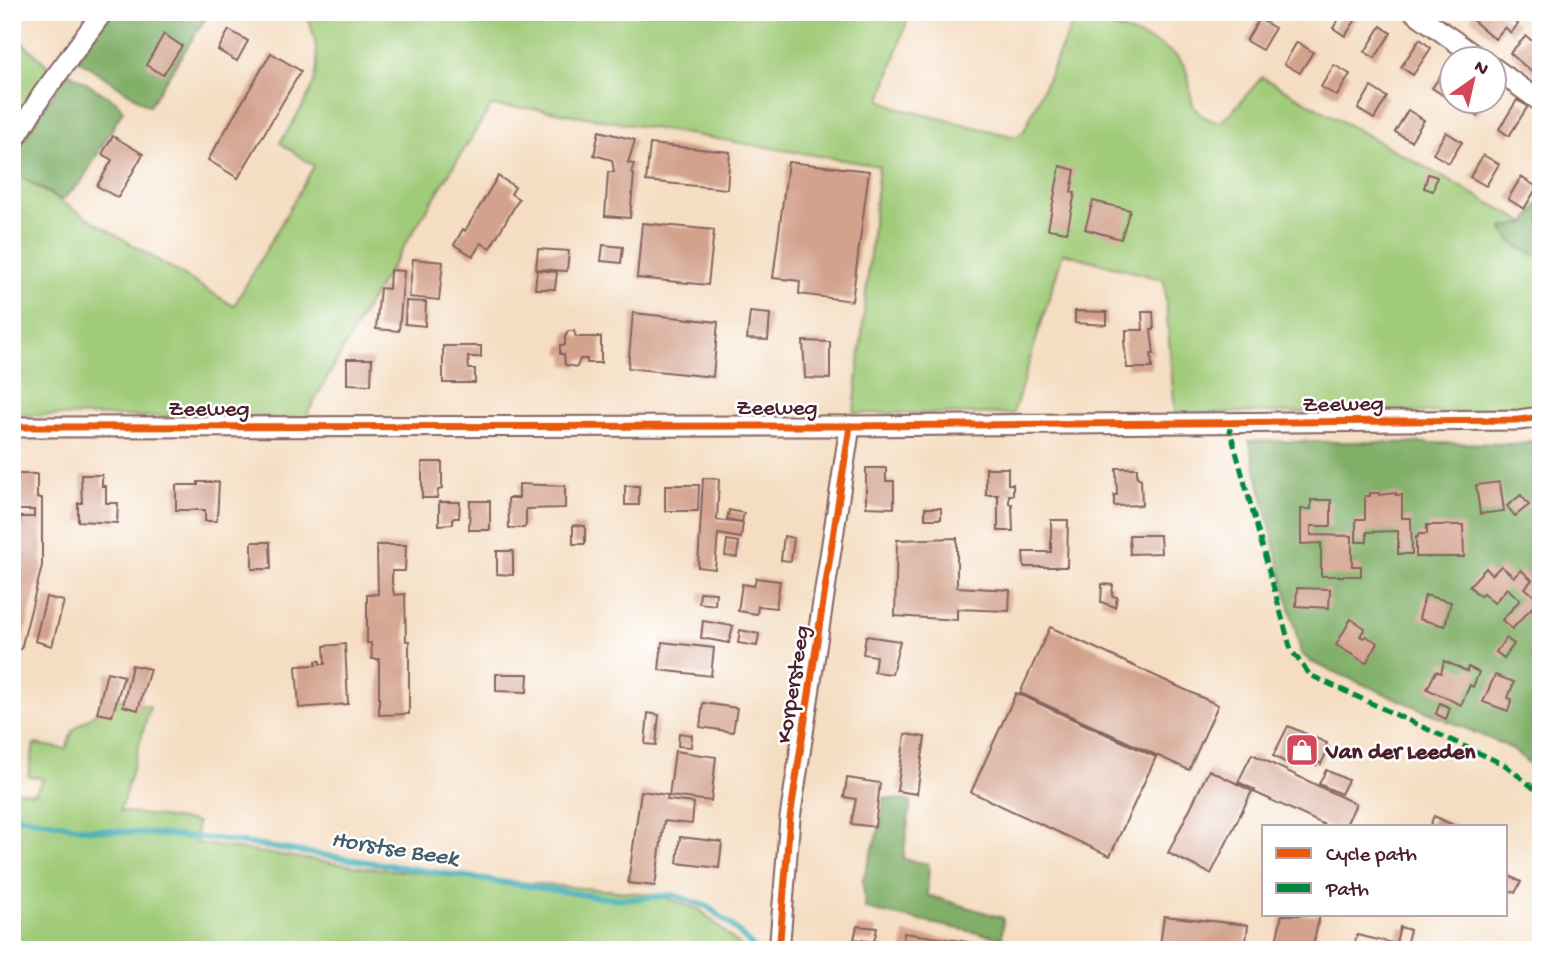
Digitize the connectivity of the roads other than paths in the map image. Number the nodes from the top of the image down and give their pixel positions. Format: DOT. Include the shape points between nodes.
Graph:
graph roads {
  1 [pos="103,12"];
  2 [pos="1414,12"];
  3 [pos="1461,46"];
  4 [pos="1508,79"];
  5 [pos="1541,102"];
  6 [pos="12,144"];
  7 [pos="1541,417"];
  8 [pos="850,426"];
  9 [pos="12,427"];
  10 [pos="781,950"];
  1 -- 6 [label="street"];
  2 -- 3 [label="street"];
  4 -- 5 [label="street"];
  7 -- 8 [label="street, Zeeweg"];
  8 -- 9 [label="street, Zeeweg"];
  8 -- 10 [label="street, Korpersteeg" via="790,818"];
}
